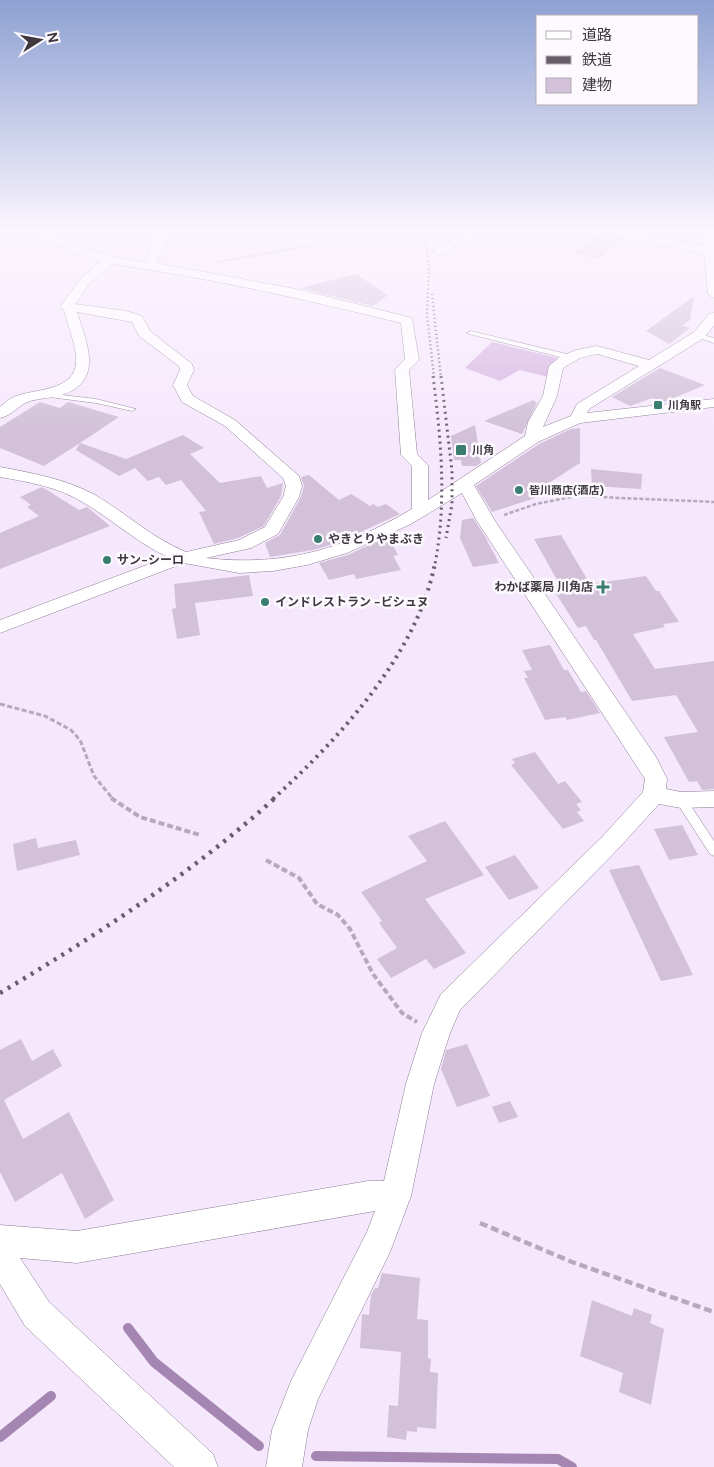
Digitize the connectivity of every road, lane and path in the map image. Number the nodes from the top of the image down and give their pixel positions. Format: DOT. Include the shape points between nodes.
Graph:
graph roads {
  1 [pos="72,297"];
  2 [pos="314,297"];
  3 [pos="70,309"];
  4 [pos="714,317"];
  5 [pos="471,333"];
  6 [pos="699,335"];
  7 [pos="714,341"];
  8 [pos="568,357"];
  9 [pos="652,365"];
  10 [pos="49,395"];
  11 [pos="714,403"];
  12 [pos="132,409"];
  13 [pos="0,414"];
  14 [pos="578,419"];
  15 [pos="533,436"];
  16 [pos="0,472"];
  17 [pos="465,484"];
  18 [pos="714,502"];
  19 [pos="420,512"];
  20 [pos="486,521"];
  21 [pos="182,558"];
  22 [pos="0,627"];
  23 [pos="0,704"];
  24 [pos="654,796"];
  25 [pos="714,799"];
  26 [pos="681,800"];
  27 [pos="200,835"];
  28 [pos="714,851"];
  29 [pos="266,860"];
  30 [pos="436,1033"];
  31 [pos="396,1196"];
  32 [pos="480,1222"];
  33 [pos="0,1241"];
  34 [pos="0,1255"];
  35 [pos="714,1312"];
  36 [pos="200,1467"];
  37 [pos="284,1467"];
  1 -- 3 [label="street" via="66,307"];
  2 -- 19 [label="street" via="407,322 412,360 402,369 409,455 420,465"];
  3 -- 10 [label="street" via="83,361 76,379"];
  3 -- 21 [label="street" via="137,319 144,333 185,364 187,370 180,385 187,399 230,423 291,476 294,486 291,497 272,530 245,544"];
  4 -- 6 [label="street"];
  5 -- 8 [label="lane"];
  6 -- 7 [label="lane"];
  6 -- 9 [label="street"];
  8 -- 9 [label="street" via="597,350"];
  8 -- 15 [label="street" via="556,366 550,396 536,422"];
  9 -- 14 [label="street" via="582,407"];
  10 -- 12 [label="lane"];
  10 -- 13 [label="street" via="19,400"];
  11 -- 14 [label="street"];
  14 -- 15 [label="street" via="556,424"];
  15 -- 17 [label="street"];
  16 -- 21 [label="street" via="70,489 143,538"];
  17 -- 19 [label="street"];
  17 -- 20 [label="street"];
  18 -- 20 [label="path" via="576,496 536,504"];
  19 -- 21 [label="street" via="388,530 322,557 282,566 234,567"];
  20 -- 24 [label="street" via="648,763 656,779"];
  21 -- 22 [label="street"];
  23 -- 27 [label="path" via="54,718 72,731 83,743 94,776 122,809 152,822"];
  24 -- 26 [label="street"];
  24 -- 30 [label="street" via="466,984 450,1002"];
  25 -- 26 [label="street"];
  26 -- 28 [label="lane"];
  29 -- 30 [label="path" via="299,878 317,904 338,915 350,929 373,974 402,1013"];
  30 -- 31 [label="street" via="420,1084"];
  31 -- 33 [label="street" via="368,1196 76,1247"];
  31 -- 37 [label="street" via="379,1241 303,1393 290,1430"];
  32 -- 35 [label="path" via="572,1262"];
  34 -- 36 [label="street" via="37,1314"];
}
